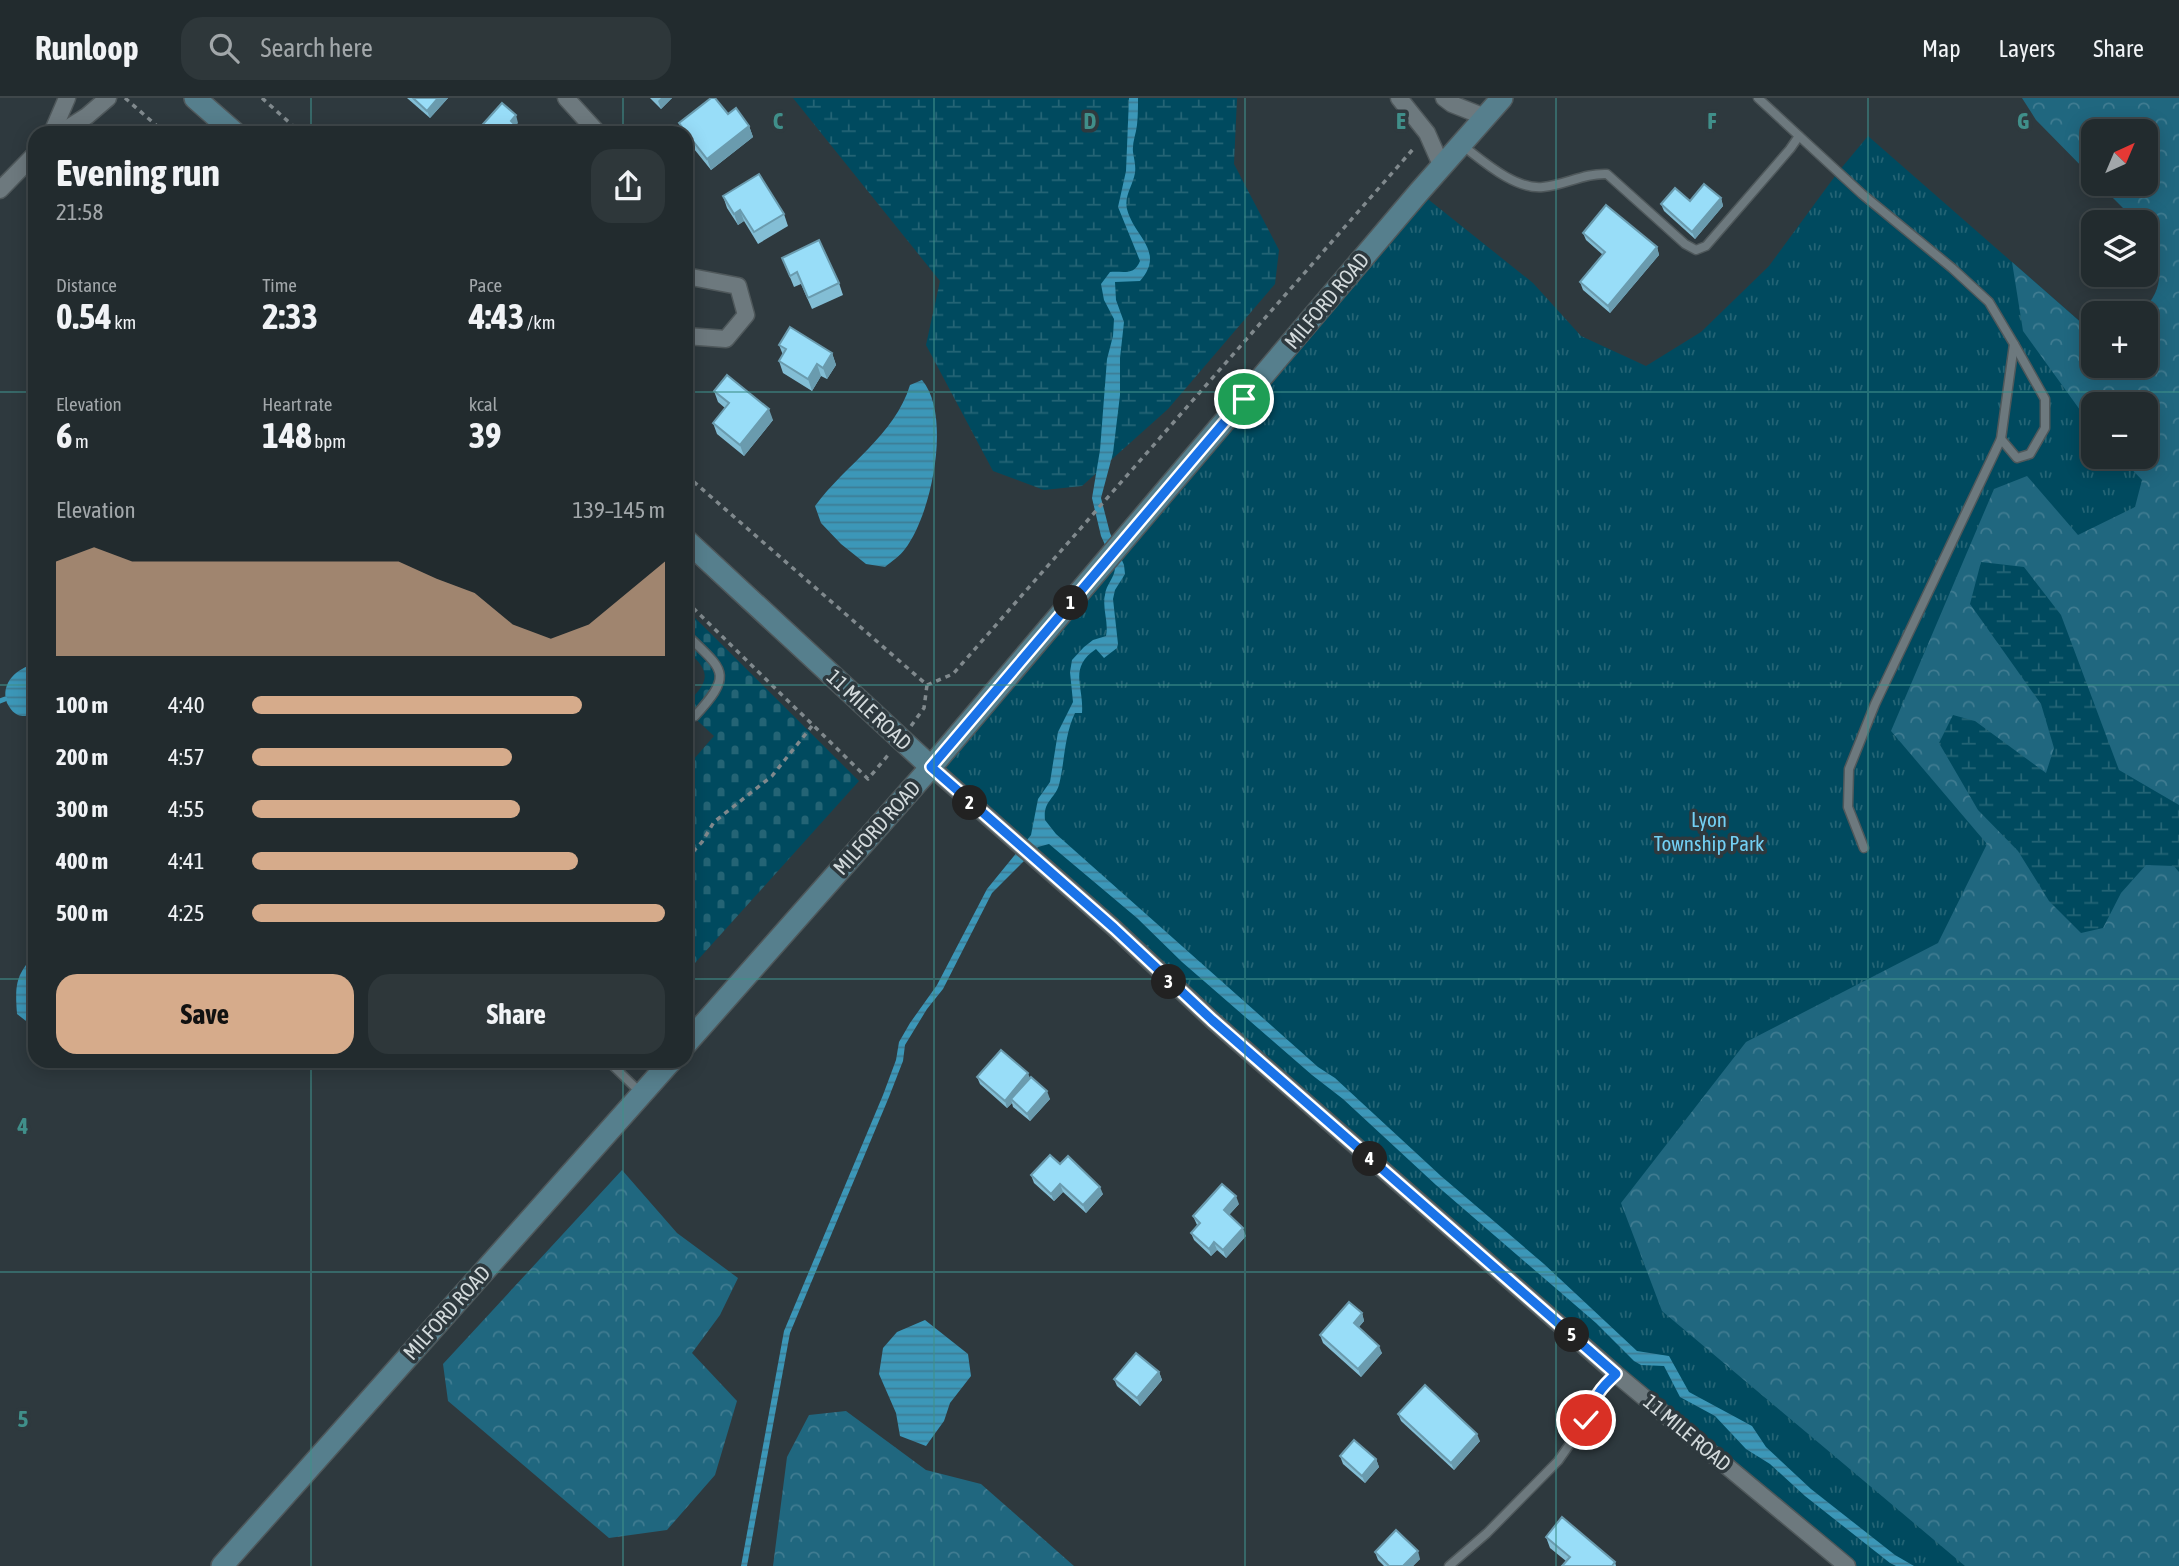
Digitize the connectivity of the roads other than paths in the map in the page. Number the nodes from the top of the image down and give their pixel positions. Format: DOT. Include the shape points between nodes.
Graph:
graph roads {
  1 [pos="67,98"];
  2 [pos="108,98"];
  3 [pos="195,98"];
  4 [pos="566,98"];
  5 [pos="1399,98"];
  6 [pos="1444,98"];
  7 [pos="1502,98"];
  8 [pos="1758,98"];
  9 [pos="1485,117"];
  10 [pos="55,126"];
  11 [pos="71,126"];
  12 [pos="227,126"];
  13 [pos="592,126"];
  14 [pos="1799,136"];
  15 [pos="1461,144"];
  16 [pos="28,161"];
  17 [pos="1442,167"];
  18 [pos="0,190"];
  19 [pos="693,277"];
  20 [pos="693,337"];
  21 [pos="2014,344"];
  22 [pos="2001,439"];
  23 [pos="693,546"];
  24 [pos="693,641"];
  25 [pos="695,716"];
  26 [pos="931,767"];
  27 [pos="1864,848"];
  28 [pos="693,1036"];
  29 [pos="615,1068"];
  30 [pos="665,1068"];
  31 [pos="642,1094"];
  32 [pos="1616,1374"];
  33 [pos="222,1566"];
  34 [pos="1449,1566"];
  35 [pos="1847,1566"];
  1 -- 10 [label="street"];
  2 -- 11 [label="street"];
  3 -- 12 [label="street"];
  4 -- 13 [label="street"];
  5 -- 17 [label="street" via="1427,133"];
  6 -- 9 [label="street"];
  7 -- 9 [label="street, MILFORD ROAD"];
  8 -- 14 [label="lane"];
  9 -- 15 [label="street, MILFORD ROAD"];
  14 -- 15 [label="lane" via="1706,246 1696,250 1607,174 1581,176 1542,188 1504,176"];
  14 -- 21 [label="lane" via="1989,302"];
  15 -- 17 [label="street, MILFORD ROAD"];
  16 -- 18 [label="street"];
  17 -- 26 [label="street, MILFORD ROAD"];
  19 -- 20 [label="street" via="738,286 746,315 726,339"];
  21 -- 22 [label="lane"];
  21 -- 22 [label="lane" via="2045,399 2045,428 2030,454 2017,458"];
  22 -- 27 [label="lane" via="1875,704 1849,769 1848,807"];
  23 -- 26 [label="street, 11 MILE ROAD"];
  24 -- 25 [label="lane" via="717,665 720,676 716,693"];
  26 -- 28 [label="street, MILFORD ROAD"];
  26 -- 32 [label="street, 11 MILE ROAD"];
  29 -- 31 [label="lane"];
  30 -- 31 [label="street, MILFORD ROAD"];
  31 -- 33 [label="street, MILFORD ROAD"];
  32 -- 34 [label="lane" via="1601,1389 1593,1411 1558,1461"];
  32 -- 35 [label="street, 11 MILE ROAD"];
}
